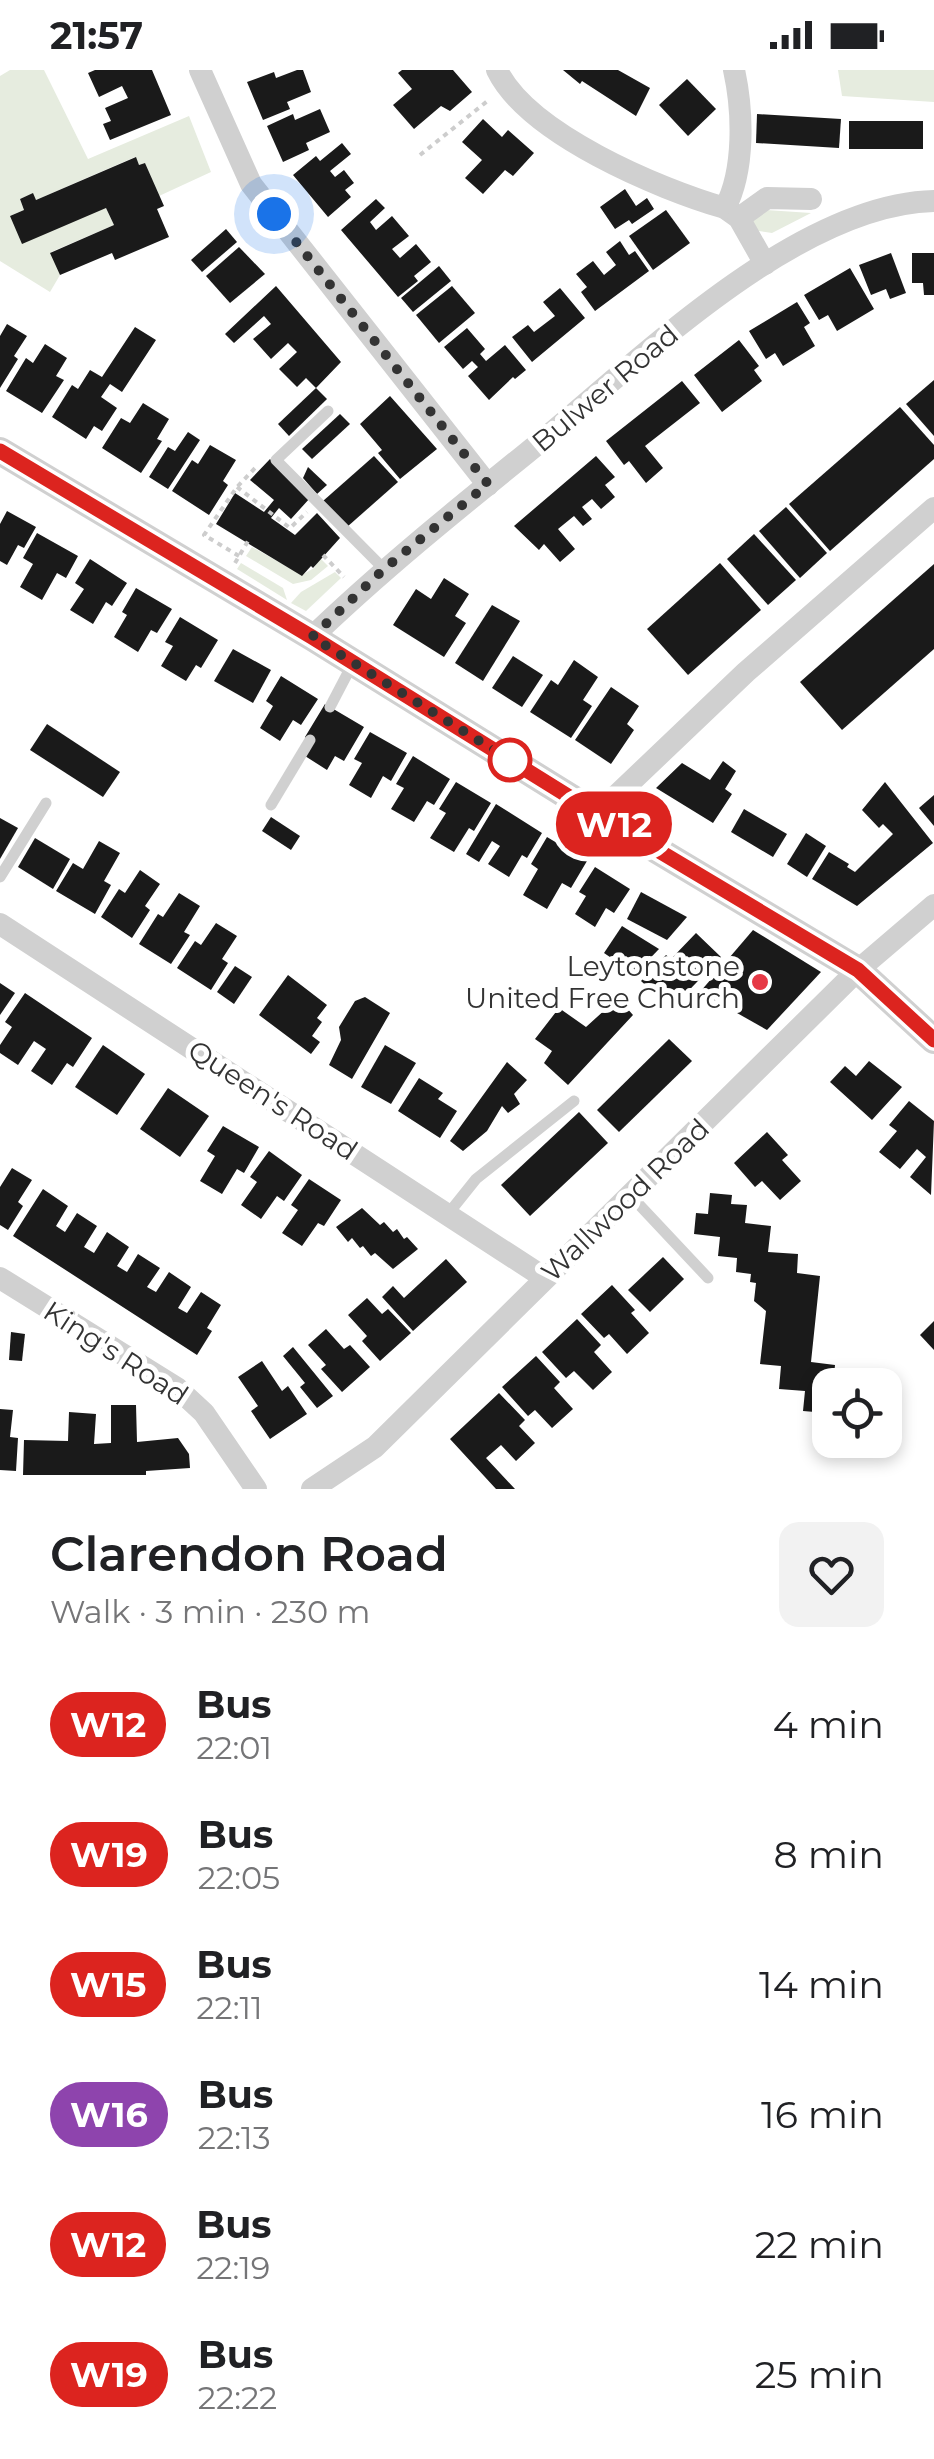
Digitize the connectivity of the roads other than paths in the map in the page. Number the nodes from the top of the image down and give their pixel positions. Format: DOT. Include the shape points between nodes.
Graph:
graph roads {
  1 [pos="200,70"];
  2 [pos="734,70"];
  3 [pos="501,78"];
  4 [pos="811,199"];
  5 [pos="934,201"];
  6 [pos="732,213"];
  7 [pos="765,264"];
  8 [pos="328,411"];
  9 [pos="0,451"];
  10 [pos="488,484"];
  11 [pos="934,508"];
  12 [pos="384,569"];
  13 [pos="312,637"];
  14 [pos="353,662"];
  15 [pos="330,707"];
  16 [pos="310,740"];
  17 [pos="46,804"];
  18 [pos="271,805"];
  19 [pos="597,814"];
  20 [pos="0,878"];
  21 [pos="934,905"];
  22 [pos="0,924"];
  23 [pos="858,970"];
  24 [pos="934,1040"];
  25 [pos="574,1101"];
  26 [pos="631,1196"];
  27 [pos="448,1214"];
  28 [pos="0,1278"];
  29 [pos="545,1278"];
  30 [pos="708,1278"];
  31 [pos="256,1489"];
  32 [pos="312,1489"];
  1 -- 10 [label="street" via="250,184"];
  2 -- 6 [label="street" via="739,130"];
  3 -- 6 [label="street" via="562,135"];
  4 -- 6 [label="street" via="767,198"];
  5 -- 7 [label="street, Bulwer Road" via="878,208"];
  6 -- 7 [label="street"];
  7 -- 10 [label="street, Bulwer Road" via="731,284"];
  8 -- 12 [label="lane" via="276,460"];
  9 -- 13 [label="street"];
  10 -- 12 [label="street, Bulwer Road"];
  11 -- 19 [label="street"];
  12 -- 13 [label="street, Bulwer Road"];
  13 -- 14 [label="street"];
  14 -- 15 [label="lane"];
  14 -- 19 [label="street"];
  16 -- 18 [label="lane"];
  17 -- 20 [label="lane"];
  19 -- 23 [label="street"];
  21 -- 23 [label="street, Wallwood Road"];
  22 -- 27 [label="street, Queen's Road"];
  23 -- 24 [label="street"];
  23 -- 26 [label="street, Wallwood Road"];
  25 -- 27 [label="lane" via="476,1179"];
  26 -- 29 [label="street, Wallwood Road"];
  26 -- 30 [label="lane"];
  27 -- 29 [label="street, Queen's Road"];
  28 -- 31 [label="street, King's Road" via="177,1388 204,1413"];
  29 -- 32 [label="street, Wallwood Road" via="375,1447"];
}
